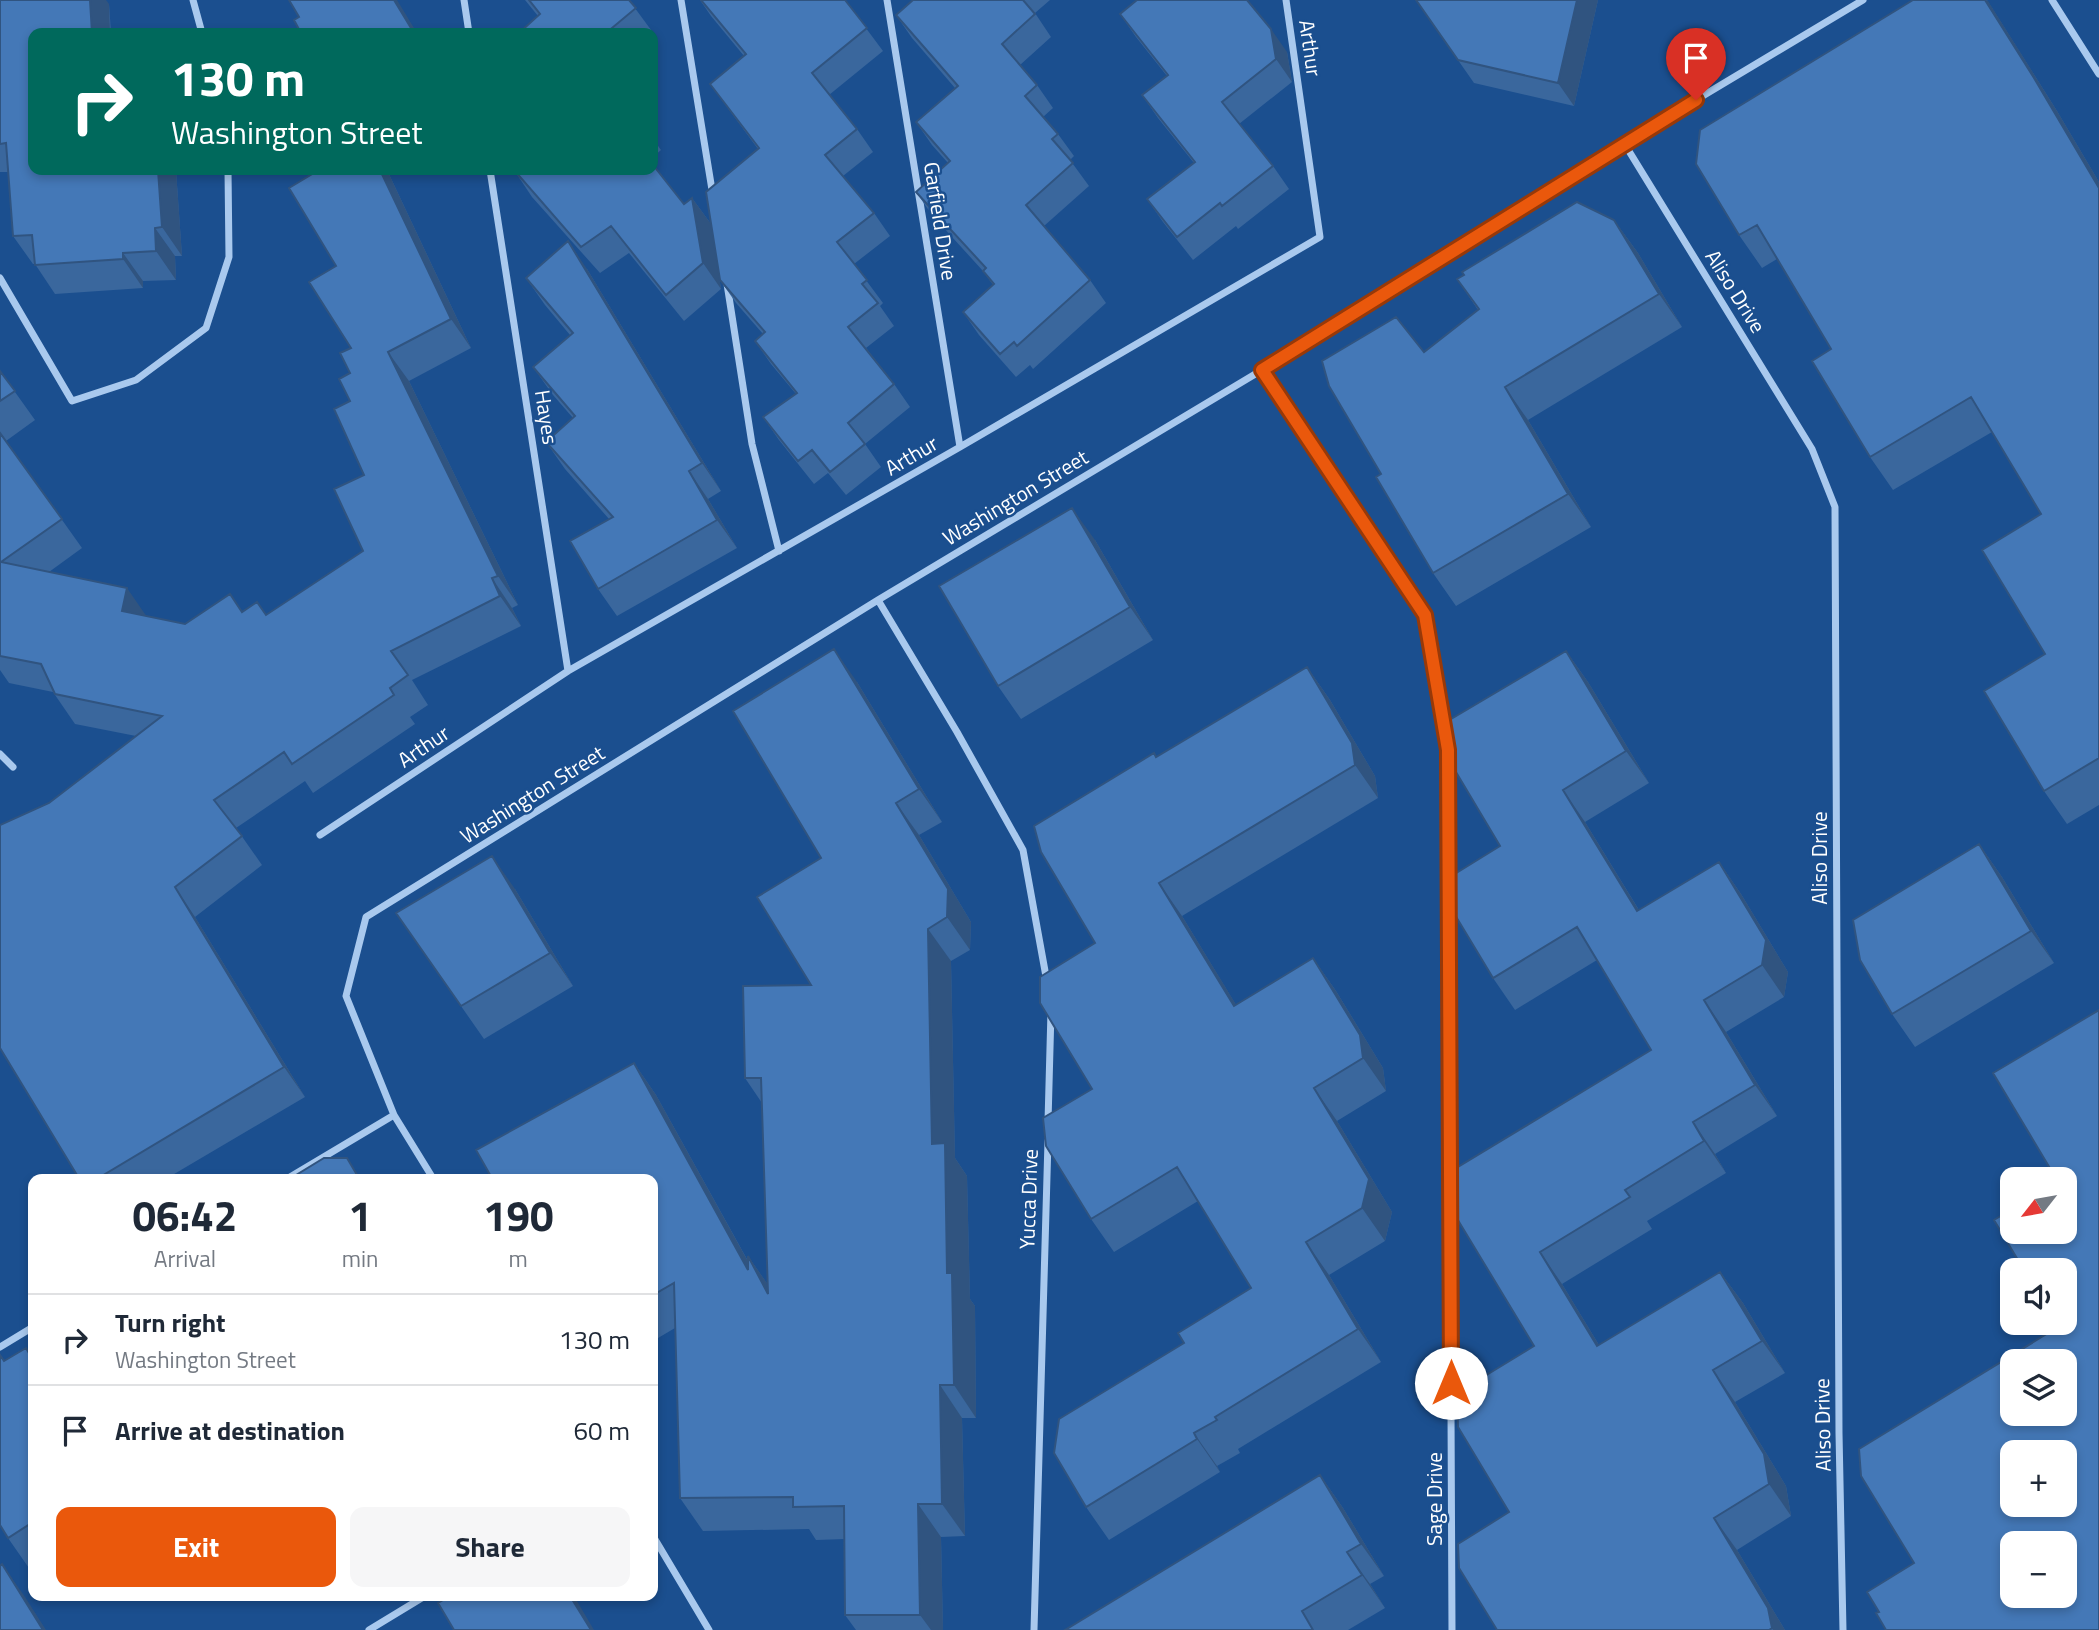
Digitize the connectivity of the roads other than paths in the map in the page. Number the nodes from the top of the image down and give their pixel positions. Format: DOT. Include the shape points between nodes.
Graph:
graph roads {
  1 [pos="193,0"];
  2 [pos="464,0"];
  3 [pos="681,0"];
  4 [pos="887,0"];
  5 [pos="1286,0"];
  6 [pos="1863,0"];
  7 [pos="2052,0"];
  8 [pos="201,28"];
  9 [pos="468,28"];
  10 [pos="2099,74"];
  11 [pos="1624,143"];
  12 [pos="228,175"];
  13 [pos="492,175"];
  14 [pos="713,202"];
  15 [pos="724,269"];
  16 [pos="0,278"];
  17 [pos="1262,370"];
  18 [pos="960,447"];
  19 [pos="779,551"];
  20 [pos="877,600"];
  21 [pos="568,670"];
  22 [pos="0,754"];
  23 [pos="13,767"];
  24 [pos="320,835"];
  25 [pos="1049,993"];
  26 [pos="1052,1006"];
  27 [pos="394,1115"];
  28 [pos="295,1174"];
  29 [pos="430,1174"];
  30 [pos="28,1330"];
  31 [pos="0,1347"];
  32 [pos="658,1544"];
  33 [pos="417,1601"];
  34 [pos="369,1630"];
  35 [pos="709,1630"];
  36 [pos="1034,1630"];
  37 [pos="1452,1630"];
  38 [pos="1843,1630"];
  1 -- 8 [label="street"];
  2 -- 9 [label="street"];
  3 -- 14 [label="street"];
  4 -- 18 [label="street, Garfield Drive"];
  5 -- 18 [label="street, Arthur" via="1320,237"];
  6 -- 11 [label="street, Washington Street"];
  7 -- 10 [label="street"];
  11 -- 17 [label="street, Washington Street"];
  11 -- 38 [label="street, Aliso Drive" via="1812,449 1835,507"];
  12 -- 16 [label="street" via="229,257 206,328 136,380 72,401"];
  13 -- 21 [label="street, Hayes"];
  15 -- 19 [label="street" via="752,444"];
  17 -- 20 [label="street, Washington Street"];
  17 -- 37 [label="street, Sage Drive" via="1425,615 1448,750"];
  18 -- 19 [label="street, Arthur"];
  19 -- 21 [label="street, Arthur"];
  20 -- 25 [label="street" via="1023,850"];
  20 -- 27 [label="street, Washington Street" via="366,917 346,996"];
  21 -- 24 [label="street, Arthur"];
  22 -- 23 [label="street"];
  26 -- 36 [label="street, Yucca Drive"];
  27 -- 28 [label="street"];
  27 -- 29 [label="street, Washington Street"];
  30 -- 31 [label="street"];
  32 -- 35 [label="street"];
  33 -- 34 [label="street"];
}
